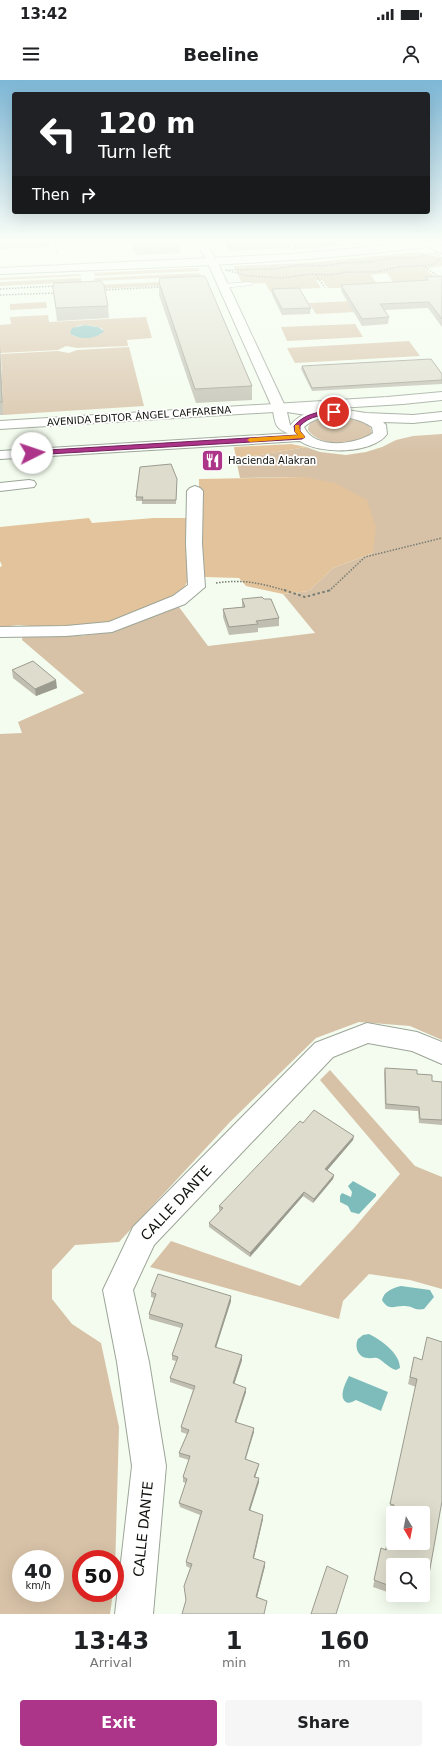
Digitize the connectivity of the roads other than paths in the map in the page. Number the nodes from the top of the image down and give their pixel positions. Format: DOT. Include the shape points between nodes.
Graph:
graph roads {
  1 [pos="235,312"];
  2 [pos="442,396"];
  3 [pos="403,400"];
  4 [pos="279,407"];
  5 [pos="334,412"];
  6 [pos="319,413"];
  7 [pos="442,416"];
  8 [pos="367,417"];
  9 [pos="0,425"];
  10 [pos="442,427"];
  11 [pos="295,430"];
  12 [pos="380,434"];
  13 [pos="0,445"];
  14 [pos="0,455"];
  15 [pos="29,484"];
  16 [pos="0,487"];
  17 [pos="195,491"];
  18 [pos="0,632"];
  19 [pos="442,1054"];
  20 [pos="134,1614"];
  1 -- 4 [label="street"];
  2 -- 3 [label="street"];
  3 -- 4 [label="street"];
  3 -- 5 [label="street" via="355,405"];
  4 -- 6 [label="street"];
  4 -- 9 [label="street, AVENIDA EDITOR ÁNGEL CAFFARENA"];
  4 -- 11 [label="street"];
  5 -- 6 [label="street"];
  5 -- 8 [label="street"];
  6 -- 11 [label="street" via="304,418"];
  7 -- 8 [label="street" via="413,419"];
  8 -- 12 [label="street" via="379,425"];
  10 -- 12 [label="street"];
  11 -- 12 [label="street" via="320,445 345,447 368,443"];
  11 -- 13 [label="street, AVENIDA EDITOR ÁNGEL CAFFARENA"];
  11 -- 14 [label="street"];
  15 -- 16 [label="street"];
  17 -- 18 [label="street" via="194,544 197,587 179,600 112,627 66,632"];
  19 -- 20 [label="street, CALLE DANTE" via="417,1042 367,1033 324,1050 143,1236 118,1290 133,1362 149,1466"];
}
